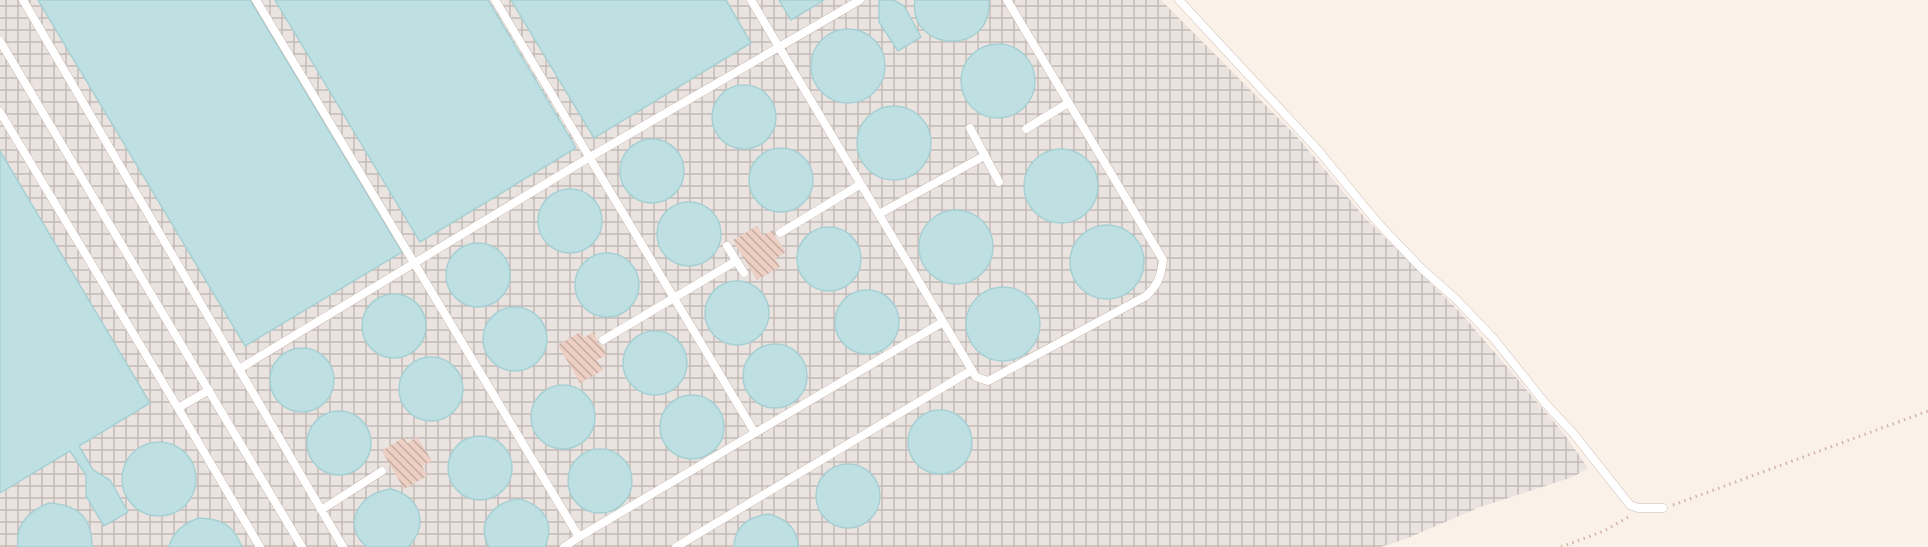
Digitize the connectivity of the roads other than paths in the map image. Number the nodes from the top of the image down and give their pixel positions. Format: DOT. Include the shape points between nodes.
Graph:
graph roads {
  1 [pos="23,0"];
  2 [pos="256,0"];
  3 [pos="495,0"];
  4 [pos="751,0"];
  5 [pos="860,0"];
  6 [pos="1007,0"];
  7 [pos="1179,0"];
  8 [pos="0,41"];
  9 [pos="779,47"];
  10 [pos="1068,103"];
  11 [pos="0,112"];
  12 [pos="970,128"];
  13 [pos="1026,129"];
  14 [pos="984,156"];
  15 [pos="590,157"];
  16 [pos="999,182"];
  17 [pos="861,184"];
  18 [pos="879,214"];
  19 [pos="780,233"];
  20 [pos="727,246"];
  21 [pos="736,261"];
  22 [pos="415,264"];
  23 [pos="744,273"];
  24 [pos="674,298"];
  25 [pos="943,322"];
  26 [pos="603,340"];
  27 [pos="238,369"];
  28 [pos="972,370"];
  29 [pos="209,390"];
  30 [pos="178,408"];
  31 [pos="755,433"];
  32 [pos="382,471"];
  33 [pos="1663,508"];
  34 [pos="321,510"];
  35 [pos="579,537"];
  36 [pos="260,547"];
  37 [pos="302,547"];
  38 [pos="343,547"];
  39 [pos="564,547"];
  40 [pos="676,547"];
  1 -- 27 [label="lane"];
  2 -- 22 [label="lane"];
  3 -- 15 [label="lane"];
  4 -- 9 [label="lane"];
  5 -- 9 [label="lane"];
  6 -- 10 [label="lane"];
  7 -- 33 [label="lane" via="1318,150 1378,223 1494,339 1630,505"];
  8 -- 29 [label="lane"];
  9 -- 15 [label="lane"];
  9 -- 17 [label="lane"];
  10 -- 13 [label="lane"];
  10 -- 28 [label="lane" via="1162,260 1161,276 1146,296 988,381"];
  11 -- 30 [label="lane"];
  12 -- 14 [label="lane"];
  14 -- 16 [label="lane"];
  14 -- 18 [label="lane"];
  15 -- 22 [label="lane"];
  15 -- 24 [label="lane"];
  17 -- 18 [label="lane"];
  17 -- 19 [label="lane"];
  18 -- 25 [label="lane"];
  20 -- 21 [label="lane"];
  21 -- 23 [label="lane"];
  21 -- 24 [label="lane"];
  22 -- 27 [label="lane"];
  22 -- 35 [label="lane"];
  24 -- 26 [label="lane"];
  24 -- 31 [label="lane"];
  25 -- 28 [label="lane"];
  25 -- 31 [label="lane"];
  27 -- 34 [label="lane"];
  28 -- 40 [label="lane"];
  29 -- 30 [label="lane"];
  29 -- 37 [label="lane"];
  30 -- 36 [label="lane"];
  31 -- 35 [label="lane"];
  32 -- 34 [label="lane"];
  34 -- 38 [label="lane"];
  35 -- 39 [label="lane"];
}
